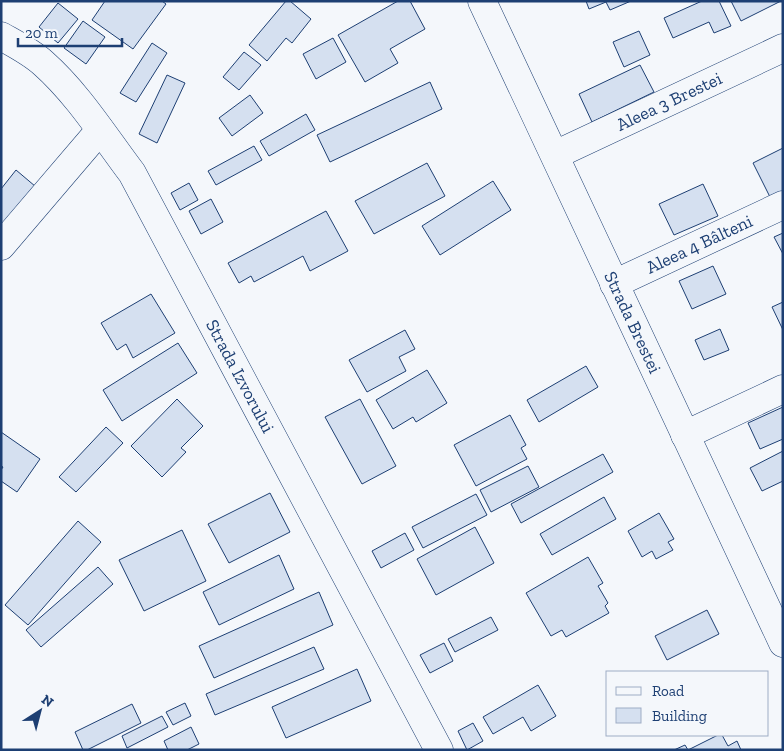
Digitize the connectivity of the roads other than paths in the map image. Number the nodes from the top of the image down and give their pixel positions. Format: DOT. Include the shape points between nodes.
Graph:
graph roads {
  1 [pos="482,1"];
  2 [pos="1,36"];
  3 [pos="783,48"];
  4 [pos="100,130"];
  5 [pos="555,155"];
  6 [pos="783,205"];
  7 [pos="1,246"];
  8 [pos="614,284"];
  9 [pos="783,389"];
  10 [pos="685,435"];
  11 [pos="783,643"];
  12 [pos="439,750"];
  1 -- 5 [label="street, Strada Brestei"];
  2 -- 4 [label="street, Strada Izvorului" via="43,63 74,95"];
  3 -- 5 [label="street, Aleea 3 Brestei"];
  4 -- 7 [label="street"];
  4 -- 12 [label="street, Strada Izvorului" via="132,173"];
  5 -- 8 [label="street, Strada Brestei"];
  6 -- 8 [label="street, Aleea 4 Bâlteni"];
  8 -- 10 [label="street, Strada Brestei"];
  9 -- 10 [label="street"];
  10 -- 11 [label="street, Strada Brestei"];
}
